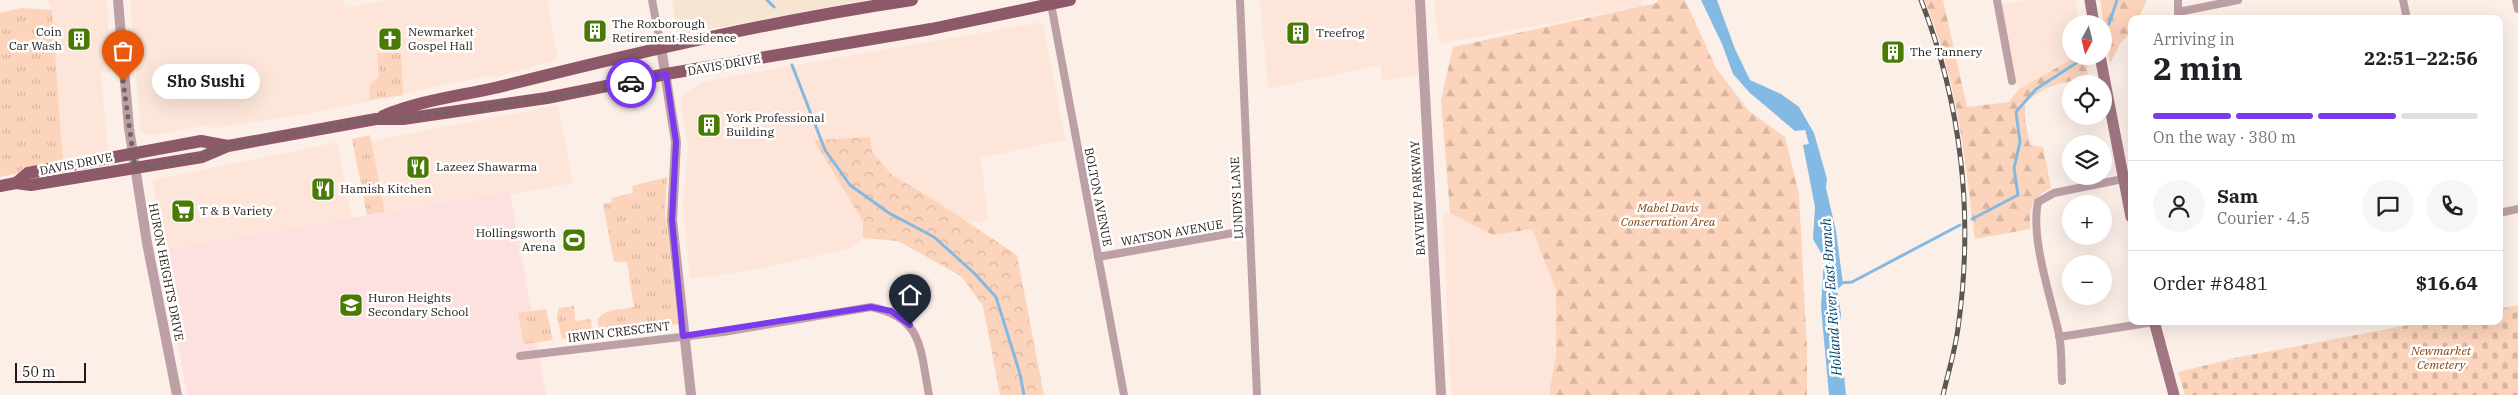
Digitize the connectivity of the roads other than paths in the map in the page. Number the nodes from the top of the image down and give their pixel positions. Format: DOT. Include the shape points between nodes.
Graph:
graph roads {
  1 [pos="118,0"];
  2 [pos="652,0"];
  3 [pos="912,0"];
  4 [pos="1070,0"];
  5 [pos="1240,0"];
  6 [pos="1420,0"];
  7 [pos="1997,0"];
  8 [pos="2090,0"];
  9 [pos="2178,0"];
  10 [pos="2238,0"];
  11 [pos="2403,0"];
  12 [pos="2516,0"];
  13 [pos="1051,4"];
  14 [pos="2518,9"];
  15 [pos="2092,15"];
  16 [pos="2178,15"];
  17 [pos="2406,15"];
  18 [pos="661,47"];
  19 [pos="2102,65"];
  20 [pos="666,74"];
  21 [pos="2012,81"];
  22 [pos="376,119"];
  23 [pos="228,146"];
  24 [pos="133,152"];
  25 [pos="135,168"];
  26 [pos="2123,179"];
  27 [pos="16,183"];
  28 [pos="0,186"];
  29 [pos="2128,203"];
  30 [pos="2518,209"];
  31 [pos="2503,212"];
  32 [pos="1250,230"];
  33 [pos="1098,257"];
  34 [pos="2130,325"];
  35 [pos="2155,325"];
  36 [pos="683,336"];
  37 [pos="2059,337"];
  38 [pos="520,356"];
  39 [pos="2062,381"];
  40 [pos="177,395"];
  41 [pos="691,395"];
  42 [pos="929,395"];
  43 [pos="1124,395"];
  44 [pos="1256,395"];
  45 [pos="1441,395"];
  46 [pos="2174,395"];
  1 -- 24 [label="street, HURON HEIGHTS DRIVE" via="123,81"];
  2 -- 18 [label="street"];
  3 -- 18 [label="main road, DAVIS DRIVE"];
  4 -- 13 [label="main road, DAVIS DRIVE"];
  5 -- 32 [label="street, LUNDYS LANE"];
  6 -- 45 [label="street, BAYVIEW PARKWAY"];
  7 -- 21 [label="street"];
  8 -- 15 [label="main road"];
  9 -- 16 [label="street"];
  10 -- 16 [label="street"];
  11 -- 17 [label="street"];
  12 -- 14 [label="street"];
  13 -- 20 [label="main road, DAVIS DRIVE" via="931,29"];
  13 -- 33 [label="street, BOLTON AVENUE"];
  18 -- 20 [label="street"];
  18 -- 22 [label="main road, DAVIS DRIVE" via="399,110"];
  19 -- 26 [label="main road"];
  20 -- 22 [label="main road, DAVIS DRIVE" via="547,98 403,119"];
  20 -- 36 [label="street" via="676,142 672,220"];
  22 -- 23 [label="main road, DAVIS DRIVE"];
  23 -- 24 [label="main road, DAVIS DRIVE" via="201,141"];
  23 -- 25 [label="main road, DAVIS DRIVE" via="202,157"];
  24 -- 25 [label="street, HURON HEIGHTS DRIVE"];
  24 -- 27 [label="main road, DAVIS DRIVE" via="28,173"];
  25 -- 27 [label="main road, DAVIS DRIVE" via="31,185"];
  25 -- 40 [label="street, HURON HEIGHTS DRIVE"];
  26 -- 29 [label="main road"];
  26 -- 37 [label="street" via="2054,193 2038,202 2041,253"];
  27 -- 28 [label="main road, DAVIS DRIVE"];
  30 -- 31 [label="street"];
  32 -- 33 [label="street, WATSON AVENUE"];
  32 -- 44 [label="street, LUNDYS LANE"];
  33 -- 43 [label="street, BOLTON AVENUE"];
  34 -- 37 [label="street"];
  35 -- 46 [label="main road"];
  36 -- 38 [label="street, IRWIN CRESCENT"];
  36 -- 41 [label="street"];
  36 -- 42 [label="street, IRWIN CRESCENT" via="871,307 891,311 910,325 918,342"];
  37 -- 39 [label="street"];
}
